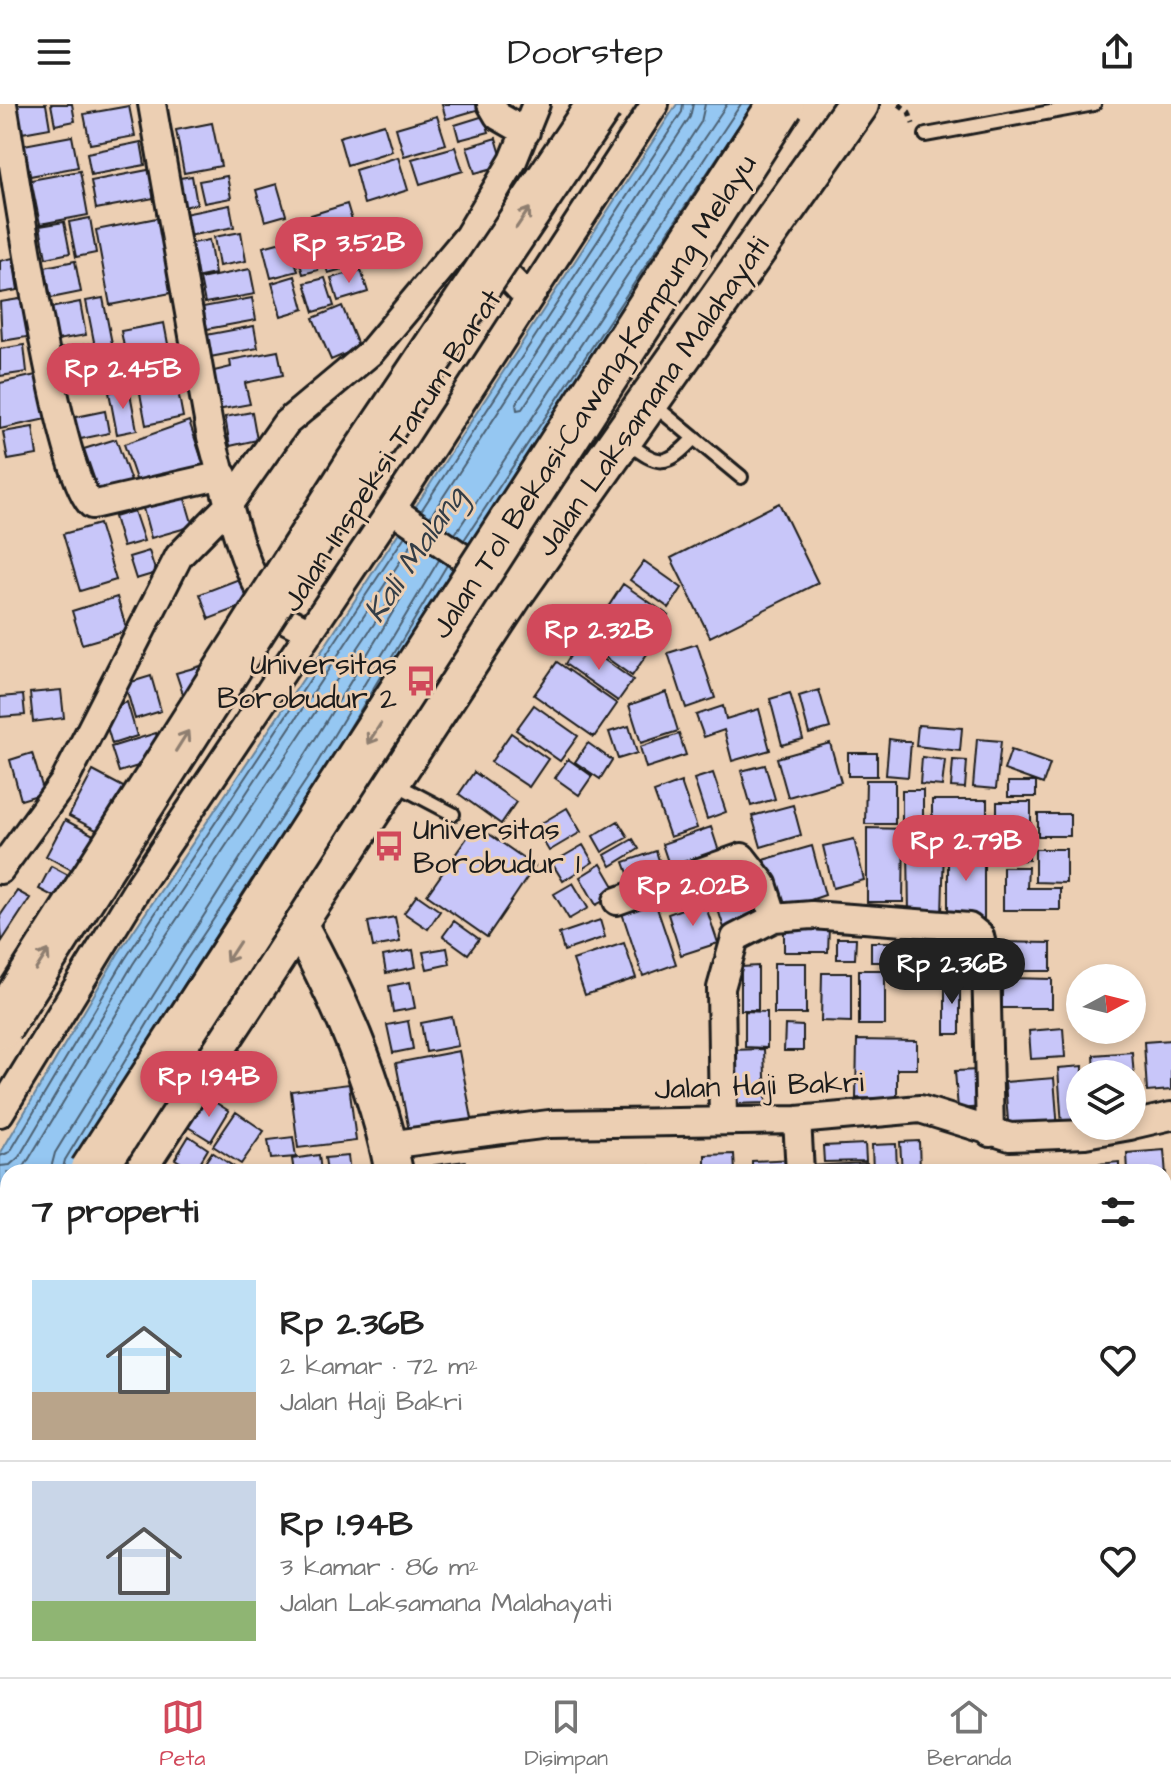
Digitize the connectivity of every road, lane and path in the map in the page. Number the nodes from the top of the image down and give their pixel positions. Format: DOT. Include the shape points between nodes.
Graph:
graph roads {
  1 [pos="3,104"];
  2 [pos="152,104"];
  3 [pos="491,104"];
  4 [pos="536,104"];
  5 [pos="600,104"];
  6 [pos="655,104"];
  7 [pos="781,104"];
  8 [pos="858,104"];
  9 [pos="1094,104"];
  10 [pos="526,132"];
  11 [pos="926,135"];
  12 [pos="468,236"];
  13 [pos="529,298"];
  14 [pos="649,400"];
  15 [pos="694,438"];
  16 [pos="622,439"];
  17 [pos="223,475"];
  18 [pos="741,477"];
  19 [pos="227,507"];
  20 [pos="399,513"];
  21 [pos="503,585"];
  22 [pos="310,632"];
  23 [pos="391,782"];
  24 [pos="453,814"];
  25 [pos="0,870"];
  26 [pos="617,901"];
  27 [pos="774,918"];
  28 [pos="297,922"];
  29 [pos="0,1026"];
  30 [pos="8,1081"];
  31 [pos="0,1113"];
  32 [pos="1171,1116"];
  33 [pos="723,1120"];
  34 [pos="797,1120"];
  35 [pos="1146,1122"];
  36 [pos="990,1133"];
  37 [pos="1066,1135"];
  38 [pos="390,1158"];
  39 [pos="97,1164"];
  40 [pos="138,1164"];
  41 [pos="800,1164"];
  1 -- 17 [label="street" via="51,374 82,495 92,505 114,502"];
  2 -- 17 [label="street" via="211,437"];
  3 -- 10 [label="street" via="498,116"];
  4 -- 10 [label="street"];
  29 -- 5 [label="highway, one-way, bridge" via="358,464"];
  6 -- 13 [label="street, Jalan Inspeksi Tarum Barat"];
  7 -- 39 [label="highway, Jalan Tol Bekasi–Cawang–Kampung Melayu, one-way, bridge"];
  8 -- 14 [label="main road, Jalan Laksamana Malahayati"];
  9 -- 11 [label="lane"];
  10 -- 12 [label="street"];
  12 -- 13 [label="street"];
  12 -- 19 [label="street" via="371,352 286,423"];
  13 -- 20 [label="street, Jalan Inspeksi Tarum Barat"];
  14 -- 15 [label="lane"];
  14 -- 16 [label="main road, Jalan Laksamana Malahayati"];
  15 -- 16 [label="lane" via="668,461 657,462"];
  15 -- 18 [label="lane"];
  16 -- 21 [label="main road, Jalan Laksamana Malahayati"];
  17 -- 19 [label="street"];
  19 -- 22 [label="street" via="266,596 281,617"];
  19 -- 25 [label="street" via="179,556 64,782"];
  20 -- 21 [label="street"];
  20 -- 22 [label="street, Jalan Inspeksi Tarum Barat"];
  21 -- 23 [label="main road, Jalan Laksamana Malahayati"];
  22 -- 30 [label="street, Jalan Inspeksi Tarum Barat"];
  23 -- 24 [label="lane"];
  23 -- 28 [label="main road, Jalan Laksamana Malahayati"];
  26 -- 27 [label="street" via="742,857 763,884"];
  27 -- 33 [label="street" via="735,938 727,958 719,1016"];
  27 -- 36 [label="street" via="914,921 969,927 980,936 986,962"];
  28 -- 38 [label="street" via="353,1035"];
  28 -- 40 [label="main road, Jalan Laksamana Malahayati"];
  30 -- 31 [label="street, Jalan Inspeksi Tarum Barat"];
  32 -- 35 [label="street, Jalan Haji Bakri"];
  33 -- 34 [label="street, Jalan Haji Bakri"];
  33 -- 38 [label="street, Jalan Haji Bakri" via="549,1124"];
  34 -- 36 [label="street, Jalan Haji Bakri" via="920,1109"];
  34 -- 41 [label="street"];
  36 -- 37 [label="street, Jalan Haji Bakri"];
}
